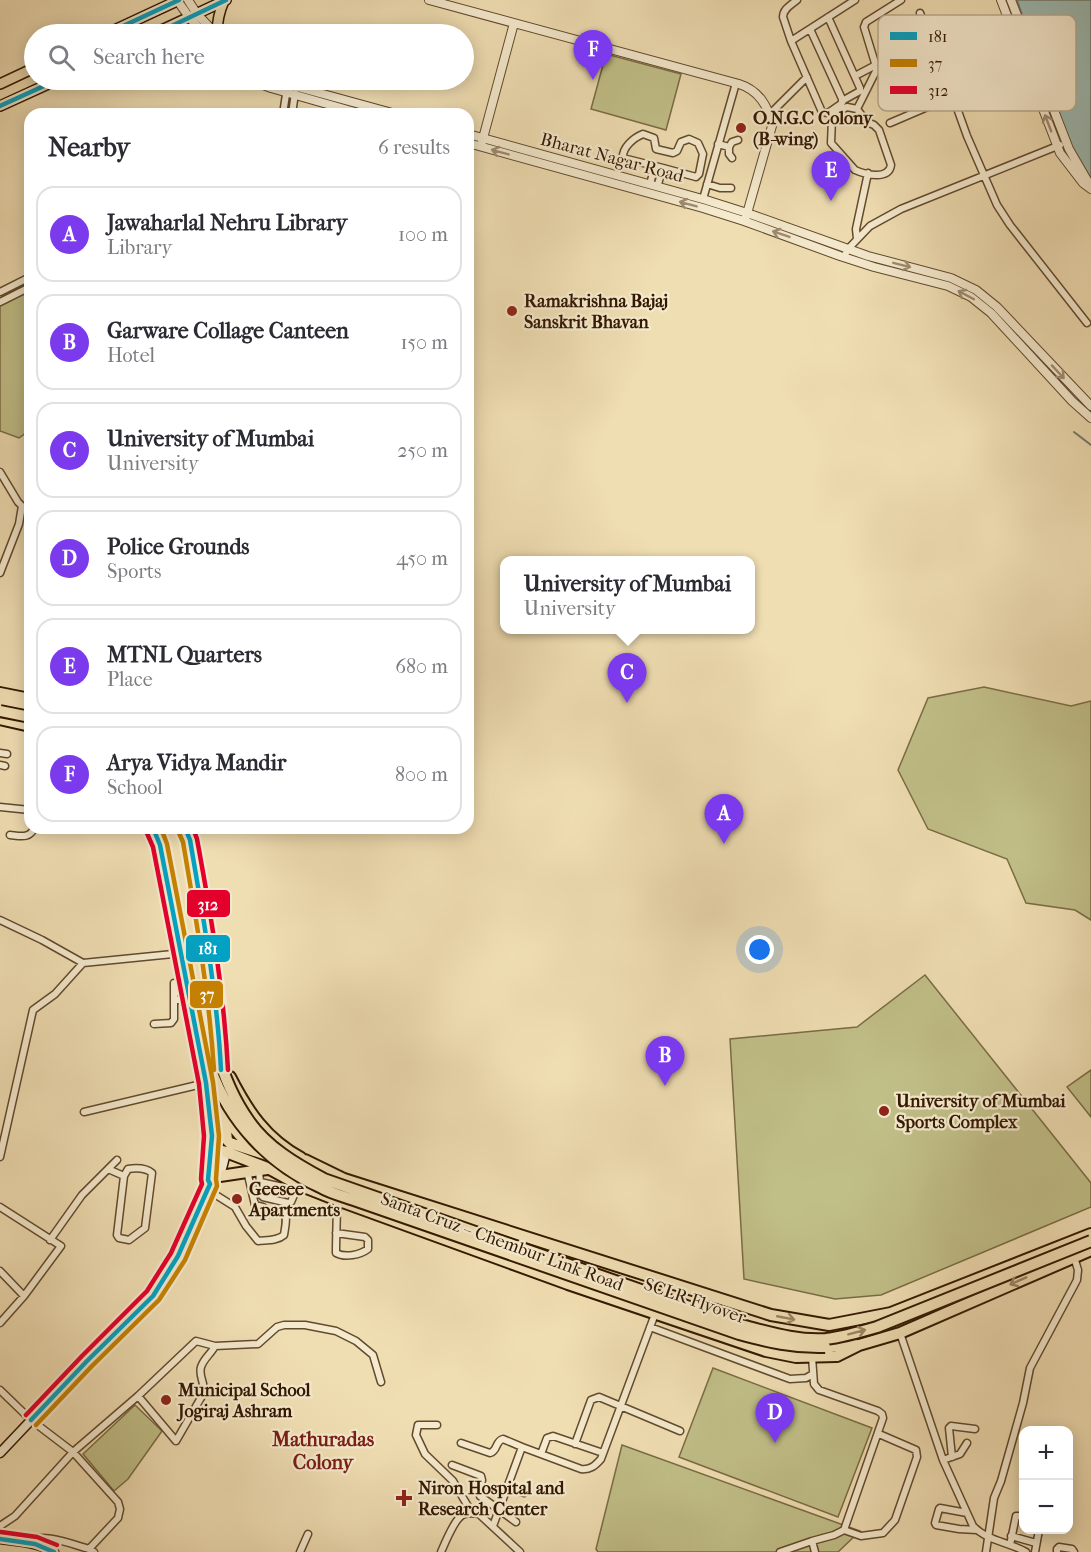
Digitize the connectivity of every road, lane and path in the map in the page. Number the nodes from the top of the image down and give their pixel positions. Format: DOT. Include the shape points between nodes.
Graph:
graph roads {
  1 [pos="178,0"];
  2 [pos="188,0"];
  3 [pos="225,0"];
  4 [pos="429,0"];
  5 [pos="797,0"];
  6 [pos="855,0"];
  7 [pos="901,0"];
  8 [pos="1001,0"];
  9 [pos="1011,0"];
  10 [pos="193,15"];
  11 [pos="1007,15"];
  12 [pos="1016,15"];
  13 [pos="828,17"];
  14 [pos="514,23"];
  15 [pos="127,24"];
  16 [pos="174,24"];
  17 [pos="198,24"];
  18 [pos="204,24"];
  19 [pos="217,24"];
  20 [pos="810,29"];
  21 [pos="791,41"];
  22 [pos="877,69"];
  23 [pos="24,73"];
  24 [pos="855,76"];
  25 [pos="807,77"];
  26 [pos="736,83"];
  27 [pos="0,84"];
  28 [pos="35,90"];
  29 [pos="291,90"];
  30 [pos="842,101"];
  31 [pos="0,106"];
  32 [pos="286,108"];
  33 [pos="292,108"];
  34 [pos="344,108"];
  35 [pos="370,108"];
  36 [pos="857,109"];
  37 [pos="918,111"];
  38 [pos="958,111"];
  39 [pos="1043,111"];
  40 [pos="1054,111"];
  41 [pos="770,114"];
  42 [pos="890,123"];
  43 [pos="474,137"];
  44 [pos="738,140"];
  45 [pos="482,142"];
  46 [pos="474,143"];
  47 [pos="1066,143"];
  48 [pos="718,144"];
  49 [pos="1057,146"];
  50 [pos="729,147"];
  51 [pos="732,158"];
  52 [pos="1071,160"];
  53 [pos="655,166"];
  54 [pos="663,168"];
  55 [pos="868,173"];
  56 [pos="984,177"];
  57 [pos="707,184"];
  58 [pos="654,186"];
  59 [pos="731,188"];
  60 [pos="1091,188"];
  61 [pos="703,199"];
  62 [pos="747,213"];
  63 [pos="744,221"];
  64 [pos="811,235"];
  65 [pos="857,239"];
  66 [pos="807,244"];
  67 [pos="848,249"];
  68 [pos="844,257"];
  69 [pos="866,260"];
  70 [pos="24,280"];
  71 [pos="24,290"];
  72 [pos="0,292"];
  73 [pos="0,302"];
  74 [pos="1087,323"];
  75 [pos="1076,397"];
  76 [pos="1091,406"];
  77 [pos="1091,418"];
  78 [pos="0,472"];
  79 [pos="0,573"];
  80 [pos="0,693"];
  81 [pos="24,698"];
  82 [pos="0,701"];
  83 [pos="24,707"];
  84 [pos="0,711"];
  85 [pos="0,719"];
  86 [pos="24,721"];
  87 [pos="24,722"];
  88 [pos="0,807"];
  89 [pos="24,809"];
  90 [pos="30,834"];
  91 [pos="155,834"];
  92 [pos="166,834"];
  93 [pos="176,834"];
  94 [pos="187,834"];
  95 [pos="10,835"];
  96 [pos="0,920"];
  97 [pos="209,952"];
  98 [pos="181,953"];
  99 [pos="83,963"];
  100 [pos="174,983"];
  101 [pos="174,1000"];
  102 [pos="190,1000"];
  103 [pos="154,1024"];
  104 [pos="220,1045"];
  105 [pos="206,1083"];
  106 [pos="222,1091"];
  107 [pos="84,1112"];
  108 [pos="212,1136"];
  109 [pos="227,1140"];
  110 [pos="212,1149"];
  111 [pos="226,1152"];
  112 [pos="0,1157"];
  113 [pos="279,1159"];
  114 [pos="117,1160"];
  115 [pos="307,1161"];
  116 [pos="108,1169"];
  117 [pos="265,1169"];
  118 [pos="247,1171"];
  119 [pos="124,1176"];
  120 [pos="220,1176"];
  121 [pos="260,1182"];
  122 [pos="209,1187"];
  123 [pos="295,1190"];
  124 [pos="337,1200"];
  125 [pos="0,1207"];
  126 [pos="336,1233"];
  127 [pos="50,1240"];
  128 [pos="1090,1241"];
  129 [pos="578,1254"];
  130 [pos="1074,1257"];
  131 [pos="0,1271"];
  132 [pos="568,1284"];
  133 [pos="24,1296"];
  134 [pos="655,1314"];
  135 [pos="0,1323"];
  136 [pos="650,1327"];
  137 [pos="900,1333"];
  138 [pos="859,1345"];
  139 [pos="215,1346"];
  140 [pos="812,1357"];
  141 [pos="813,1374"];
  142 [pos="381,1382"];
  143 [pos="0,1390"];
  144 [pos="138,1396"];
  145 [pos="621,1406"];
  146 [pos="31,1420"];
  147 [pos="437,1425"];
  148 [pos="975,1429"];
  149 [pos="680,1431"];
  150 [pos="879,1434"];
  151 [pos="461,1443"];
  152 [pos="967,1443"];
  153 [pos="575,1444"];
  154 [pos="522,1447"];
  155 [pos="73,1452"];
  156 [pos="0,1453"];
  157 [pos="603,1453"];
  158 [pos="541,1454"];
  159 [pos="952,1457"];
  160 [pos="943,1460"];
  161 [pos="452,1464"];
  162 [pos="508,1488"];
  163 [pos="524,1493"];
  164 [pos="500,1510"];
  165 [pos="472,1513"];
  166 [pos="967,1513"];
  167 [pos="1019,1516"];
  168 [pos="516,1522"];
  169 [pos="0,1526"];
  170 [pos="493,1526"];
  171 [pos="844,1530"];
  172 [pos="977,1530"];
  173 [pos="308,1534"];
  174 [pos="1038,1534"];
  175 [pos="1011,1536"];
  176 [pos="988,1537"];
  177 [pos="0,1539"];
  178 [pos="812,1541"];
  179 [pos="20,1542"];
  180 [pos="1036,1543"];
  181 [pos="1010,1545"];
  182 [pos="1018,1550"];
  183 [pos="92,1551"];
  184 [pos="54,1552"];
  185 [pos="300,1552"];
  186 [pos="441,1552"];
  187 [pos="520,1552"];
  188 [pos="780,1552"];
  189 [pos="815,1552"];
  190 [pos="986,1552"];
  191 [pos="1026,1552"];
  192 [pos="1035,1552"];
  193 [pos="1057,1552"];
  194 [pos="1074,1552"];
  1 -- 10 [label="street"];
  1 -- 15 [label="main road"];
  2 -- 10 [label="street"];
  3 -- 10 [label="main road"];
  3 -- 19 [label="main road"];
  4 -- 14 [label="street"];
  5 -- 21 [label="street" via="783,13"];
  6 -- 13 [label="street"];
  7 -- 24 [label="street" via="864,24 875,63"];
  8 -- 11 [label="street"];
  9 -- 12 [label="street"];
  10 -- 16 [label="main road"];
  10 -- 17 [label="street"];
  10 -- 18 [label="street"];
  13 -- 20 [label="street"];
  13 -- 24 [label="street"];
  14 -- 26 [label="street"];
  14 -- 45 [label="street"];
  20 -- 21 [label="street"];
  20 -- 30 [label="street"];
  21 -- 25 [label="street"];
  22 -- 36 [label="street"];
  23 -- 27 [label="main road"];
  24 -- 30 [label="street" via="860,91"];
  25 -- 30 [label="street" via="822,112 828,113"];
  25 -- 41 [label="street"];
  26 -- 41 [label="street" via="753,90"];
  26 -- 48 [label="street"];
  28 -- 31 [label="main road"];
  29 -- 32 [label="street"];
  29 -- 33 [label="street"];
  29 -- 34 [label="street"];
  29 -- 35 [label="street"];
  36 -- 55 [label="street" via="879,130 891,165 887,173"];
  36 -- 55 [label="street" via="847,107 835,112 831,143 855,170"];
  37 -- 42 [label="street"];
  38 -- 56 [label="street"];
  49 -- 39 [label="street, one-way"];
  40 -- 47 [label="street"];
  41 -- 62 [label="street" via="772,126"];
  43 -- 45 [label="street, Bharat Nagar Road"];
  44 -- 50 [label="street"];
  45 -- 46 [label="street, Bharat Nagar Road"];
  45 -- 58 [label="street, Bharat Nagar Road"];
  63 -- 45 [label="street, Bharat Nagar Road, one-way"];
  47 -- 49 [label="street"];
  47 -- 52 [label="street"];
  48 -- 50 [label="street"];
  48 -- 57 [label="street"];
  49 -- 52 [label="street"];
  49 -- 56 [label="street"];
  50 -- 51 [label="street"];
  52 -- 60 [label="street" via="1083,183"];
  53 -- 54 [label="street"];
  53 -- 54 [label="street" via="623,158 624,149 643,134 654,138 656,149 673,153 681,142 689,139 698,143 703,154 696,177"];
  53 -- 58 [label="street"];
  54 -- 58 [label="street"];
  55 -- 65 [label="street"];
  56 -- 65 [label="street" via="901,208 870,226"];
  56 -- 74 [label="street" via="1010,225"];
  57 -- 59 [label="street"];
  57 -- 61 [label="street"];
  58 -- 61 [label="street, Bharat Nagar Road"];
  61 -- 62 [label="street, Bharat Nagar Road"];
  62 -- 63 [label="street"];
  62 -- 64 [label="street, Bharat Nagar Road"];
  66 -- 63 [label="street, Bharat Nagar Road, one-way"];
  64 -- 66 [label="street"];
  64 -- 67 [label="street, Bharat Nagar Road"];
  65 -- 67 [label="street"];
  66 -- 68 [label="street, Bharat Nagar Road"];
  67 -- 68 [label="street"];
  67 -- 69 [label="street, Bharat Nagar Road"];
  68 -- 69 [label="street, Bharat Nagar Road"];
  69 -- 75 [label="street" via="951,278 976,290 997,307"];
  70 -- 72 [label="street"];
  71 -- 73 [label="street"];
  75 -- 76 [label="street"];
  75 -- 77 [label="street"];
  78 -- 79 [label="street" via="22,506"];
  80 -- 81 [label="highway"];
  82 -- 83 [label="highway"];
  84 -- 86 [label="highway, bridge"];
  85 -- 87 [label="highway"];
  88 -- 89 [label="street"];
  90 -- 95 [label="street"];
  91 -- 98 [label="highway"];
  92 -- 138 [label="highway, SCLR Flyover, bridge" via="173,851 201,1030 211,1070 242,1128 288,1170 320,1188 739,1334 803,1348"];
  93 -- 128 [label="highway, one-way, bridge" via="182,848 220,1066 250,1122 294,1162 324,1179 741,1325 804,1339 844,1336 877,1327"];
  94 -- 97 [label="highway"];
  96 -- 99 [label="street"];
  97 -- 98 [label="street"];
  97 -- 104 [label="highway"];
  98 -- 99 [label="street"];
  98 -- 102 [label="highway"];
  99 -- 112 [label="street" via="55,994 33,1010"];
  100 -- 101 [label="street"];
  101 -- 102 [label="street"];
  101 -- 103 [label="street" via="171,1023"];
  102 -- 105 [label="highway"];
  104 -- 106 [label="highway"];
  104 -- 115 [label="highway" via="243,1102 265,1132"];
  105 -- 107 [label="street"];
  105 -- 108 [label="highway"];
  106 -- 109 [label="highway"];
  106 -- 113 [label="highway" via="228,1118 238,1133 251,1146"];
  108 -- 109 [label="highway, Santa Cruz – Chembur Link Road"];
  108 -- 110 [label="highway"];
  109 -- 111 [label="highway"];
  109 -- 113 [label="highway, Santa Cruz – Chembur Link Road"];
  110 -- 111 [label="highway, Santa Cruz – Chembur Link Road"];
  110 -- 122 [label="main road"];
  111 -- 117 [label="highway, Santa Cruz – Chembur Link Road"];
  111 -- 120 [label="main road"];
  113 -- 115 [label="highway, Santa Cruz – Chembur Link Road"];
  114 -- 116 [label="street"];
  115 -- 123 [label="highway"];
  115 -- 129 [label="highway, Santa Cruz – Chembur Link Road" via="344,1179"];
  116 -- 119 [label="street"];
  116 -- 127 [label="street" via="82,1195"];
  117 -- 118 [label="highway"];
  117 -- 121 [label="street"];
  117 -- 123 [label="highway, Santa Cruz – Chembur Link Road"];
  118 -- 120 [label="highway"];
  118 -- 122 [label="street" via="255,1205 270,1214 280,1210 286,1215 282,1237 258,1241 235,1207"];
  119 -- 119 [label="street" via="133,1168 152,1173 145,1228 129,1240 117,1235"];
  120 -- 122 [label="main road"];
  121 -- 123 [label="street"];
  121 -- 123 [label="street" via="263,1197 288,1203"];
  122 -- 146 [label="main road" via="174,1267 162,1285"];
  123 -- 124 [label="highway, Santa Cruz – Chembur Link Road"];
  124 -- 126 [label="street"];
  124 -- 132 [label="highway, Santa Cruz – Chembur Link Road"];
  125 -- 127 [label="street"];
  126 -- 126 [label="street" via="336,1253 340,1256 361,1254 368,1249 365,1237"];
  127 -- 133 [label="street" via="61,1246"];
  129 -- 128 [label="highway, Santa Cruz – Chembur Link Road, one-way" via="771,1315 829,1325 891,1313"];
  128 -- 130 [label="highway, Santa Cruz – Chembur Link Road"];
  129 -- 132 [label="highway"];
  130 -- 137 [label="highway, Santa Cruz – Chembur Link Road, one-way"];
  130 -- 176 [label="street" via="1077,1280 1030,1368 994,1498"];
  131 -- 133 [label="street"];
  132 -- 134 [label="highway, Santa Cruz – Chembur Link Road"];
  133 -- 135 [label="street"];
  134 -- 136 [label="street"];
  134 -- 140 [label="highway, Santa Cruz – Chembur Link Road" via="766,1351"];
  136 -- 141 [label="street" via="790,1379"];
  136 -- 145 [label="street"];
  137 -- 138 [label="highway, Santa Cruz – Chembur Link Road"];
  137 -- 160 [label="street"];
  138 -- 140 [label="highway, Santa Cruz – Chembur Link Road" via="837,1356"];
  139 -- 142 [label="street" via="258,1344 284,1325 336,1330 373,1355"];
  139 -- 144 [label="street" via="196,1341"];
  139 -- 144 [label="street" via="201,1367 202,1396 176,1441"];
  140 -- 141 [label="street"];
  141 -- 150 [label="street" via="819,1390 882,1414"];
  143 -- 146 [label="street"];
  144 -- 155 [label="street"];
  145 -- 149 [label="street"];
  145 -- 153 [label="street" via="599,1397 591,1400"];
  145 -- 157 [label="street"];
  146 -- 155 [label="street"];
  146 -- 156 [label="main road"];
  147 -- 165 [label="street" via="418,1425 416,1435 425,1454 453,1481"];
  148 -- 159 [label="street" via="952,1425 949,1428"];
  150 -- 171 [label="street"];
  150 -- 171 [label="street" via="916,1450 918,1457 895,1520 883,1533 861,1536"];
  151 -- 154 [label="street" via="490,1453 503,1439"];
  152 -- 159 [label="street" via="960,1454"];
  153 -- 157 [label="street"];
  153 -- 158 [label="street" via="549,1437"];
  154 -- 158 [label="street"];
  154 -- 162 [label="street"];
  155 -- 169 [label="street" via="15,1516"];
  155 -- 183 [label="street" via="120,1509 118,1518"];
  157 -- 158 [label="street" via="601,1460 587,1470"];
  159 -- 160 [label="street"];
  160 -- 166 [label="street"];
  161 -- 164 [label="street" via="481,1476 480,1497"];
  162 -- 163 [label="street"];
  162 -- 164 [label="street"];
  164 -- 168 [label="street"];
  164 -- 170 [label="street"];
  165 -- 170 [label="street"];
  165 -- 186 [label="street" via="459,1517"];
  166 -- 172 [label="street"];
  166 -- 172 [label="street" via="940,1508 936,1526"];
  167 -- 175 [label="street"];
  170 -- 187 [label="street"];
  171 -- 178 [label="street"];
  172 -- 176 [label="street"];
  173 -- 185 [label="street"];
  174 -- 180 [label="street"];
  175 -- 180 [label="street"];
  175 -- 181 [label="street"];
  176 -- 181 [label="street"];
  176 -- 190 [label="street"];
  177 -- 179 [label="main road"];
  178 -- 188 [label="street"];
  178 -- 189 [label="street"];
  179 -- 183 [label="street" via="40,1537"];
  179 -- 184 [label="main road"];
  180 -- 192 [label="street"];
  181 -- 182 [label="street"];
  182 -- 191 [label="street"];
  193 -- 194 [label="street" via="1059,1547"];
}
